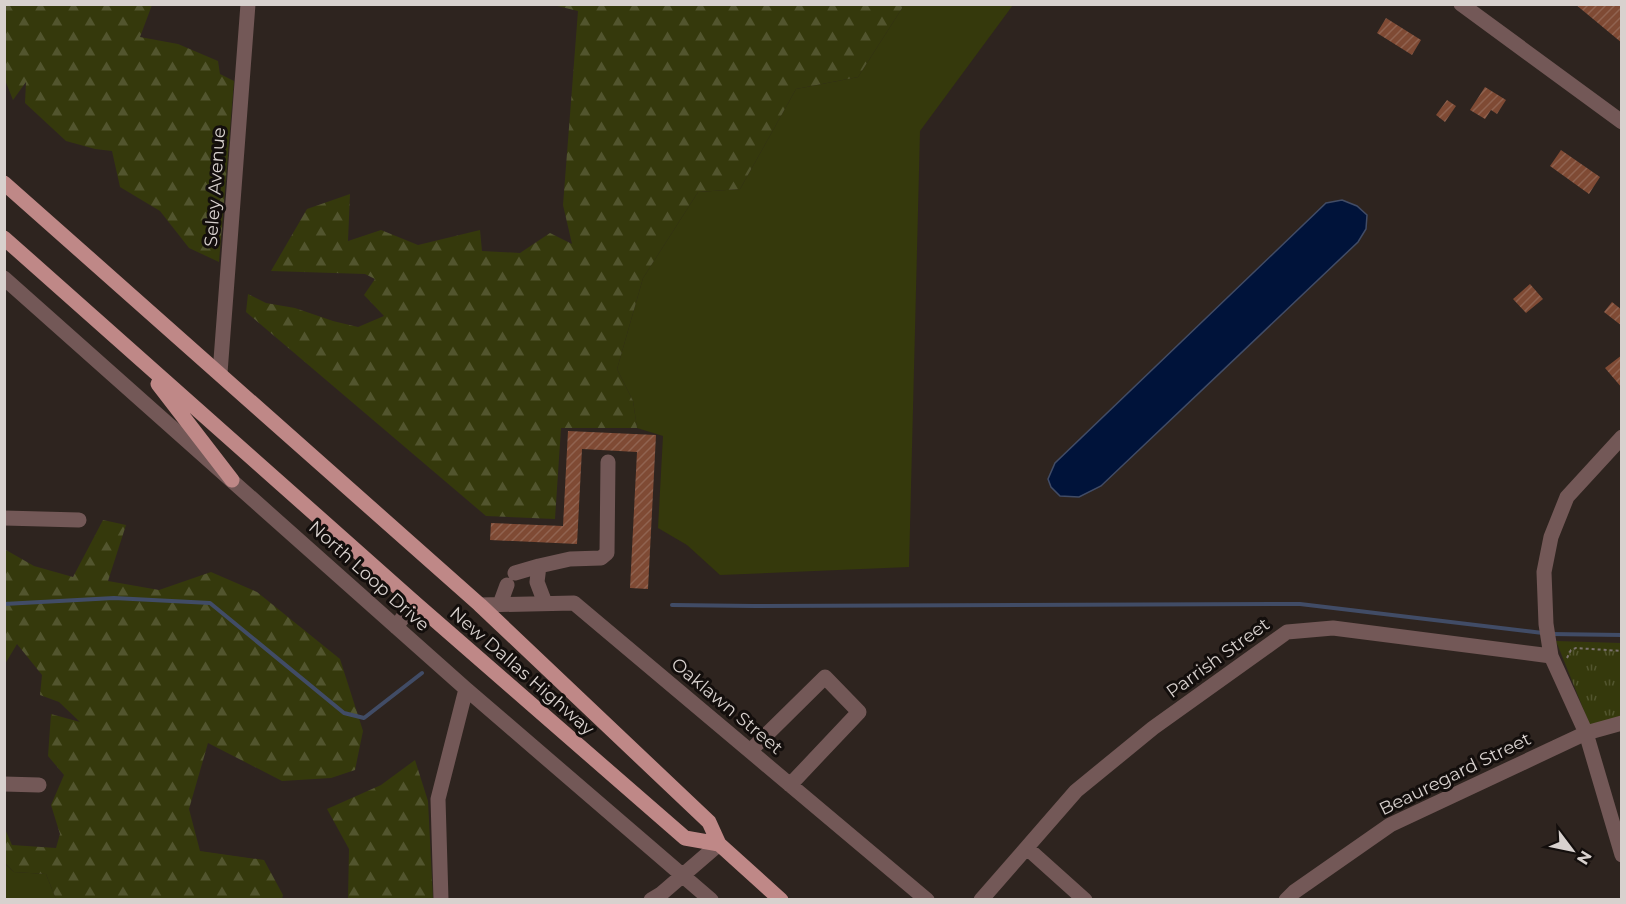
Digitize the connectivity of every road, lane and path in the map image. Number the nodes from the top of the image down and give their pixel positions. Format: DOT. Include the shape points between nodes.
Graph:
graph roads {
  1 [pos="248,4"];
  2 [pos="1461,4"];
  3 [pos="1622,122"];
  4 [pos="4,183"];
  5 [pos="4,238"];
  6 [pos="4,278"];
  7 [pos="135,356"];
  8 [pos="220,373"];
  9 [pos="1622,437"];
  10 [pos="608,462"];
  11 [pos="232,480"];
  12 [pos="309,509"];
  13 [pos="4,518"];
  14 [pos="79,520"];
  15 [pos="539,566"];
  16 [pos="414,602"];
  17 [pos="545,603"];
  18 [pos="500,604"];
  19 [pos="480,605"];
  20 [pos="396,627"];
  21 [pos="1622,651"];
  22 [pos="1551,652"];
  23 [pos="1567,660"];
  24 [pos="466,689"];
  25 [pos="1622,723"];
  26 [pos="1586,733"];
  27 [pos="750,751"];
  28 [pos="4,784"];
  29 [pos="39,785"];
  30 [pos="790,785"];
  31 [pos="719,844"];
  32 [pos="1027,848"];
  33 [pos="1622,855"];
  34 [pos="682,874"];
  35 [pos="659,898"];
  36 [pos="705,898"];
  37 [pos="441,900"];
  38 [pos="781,900"];
  39 [pos="927,900"];
  40 [pos="981,900"];
  41 [pos="1085,900"];
  42 [pos="1286,900"];
  1 -- 8 [label="street, Seley Avenue"];
  2 -- 3 [label="street"];
  4 -- 8 [label="main road"];
  5 -- 7 [label="main road, North Loop Drive"];
  6 -- 11 [label="street, North Loop Drive"];
  7 -- 11 [label="main road"];
  7 -- 12 [label="main road, North Loop Drive"];
  8 -- 19 [label="main road"];
  9 -- 22 [label="street" via="1567,497 1551,537 1544,572 1545,624"];
  10 -- 15 [label="street" via="607,553 601,558"];
  11 -- 20 [label="street, North Loop Drive"];
  12 -- 16 [label="main road, New Dallas Highway"];
  13 -- 14 [label="street"];
  15 -- 17 [label="street" via="537,582"];
  15 -- 18 [label="street" via="511,579"];
  16 -- 20 [label="street"];
  16 -- 31 [label="main road, New Dallas Highway" via="685,838"];
  17 -- 18 [label="street, Oaklawn Street"];
  17 -- 27 [label="street, Oaklawn Street" via="574,603"];
  18 -- 19 [label="street, Oaklawn Street"];
  19 -- 31 [label="main road, New Dallas Highway" via="709,822"];
  20 -- 24 [label="street, North Loop Drive"];
  21 -- 23 [label="path" via="1576,648"];
  22 -- 26 [label="street"];
  22 -- 32 [label="street, Parrish Street" via="1333,628 1287,632 1153,728 1076,791"];
  24 -- 34 [label="street, North Loop Drive"];
  24 -- 37 [label="street" via="438,799"];
  25 -- 26 [label="street"];
  26 -- 33 [label="street"];
  26 -- 42 [label="street, Beauregard Street" via="1390,825"];
  27 -- 30 [label="street, Oaklawn Street"];
  27 -- 30 [label="street" via="825,677 860,712"];
  28 -- 29 [label="street"];
  30 -- 39 [label="street, Oaklawn Street"];
  31 -- 34 [label="street"];
  31 -- 38 [label="main road, New Dallas Highway"];
  32 -- 40 [label="street, Parrish Street"];
  32 -- 41 [label="street"];
  34 -- 35 [label="street"];
  34 -- 36 [label="street, North Loop Drive"];
}
